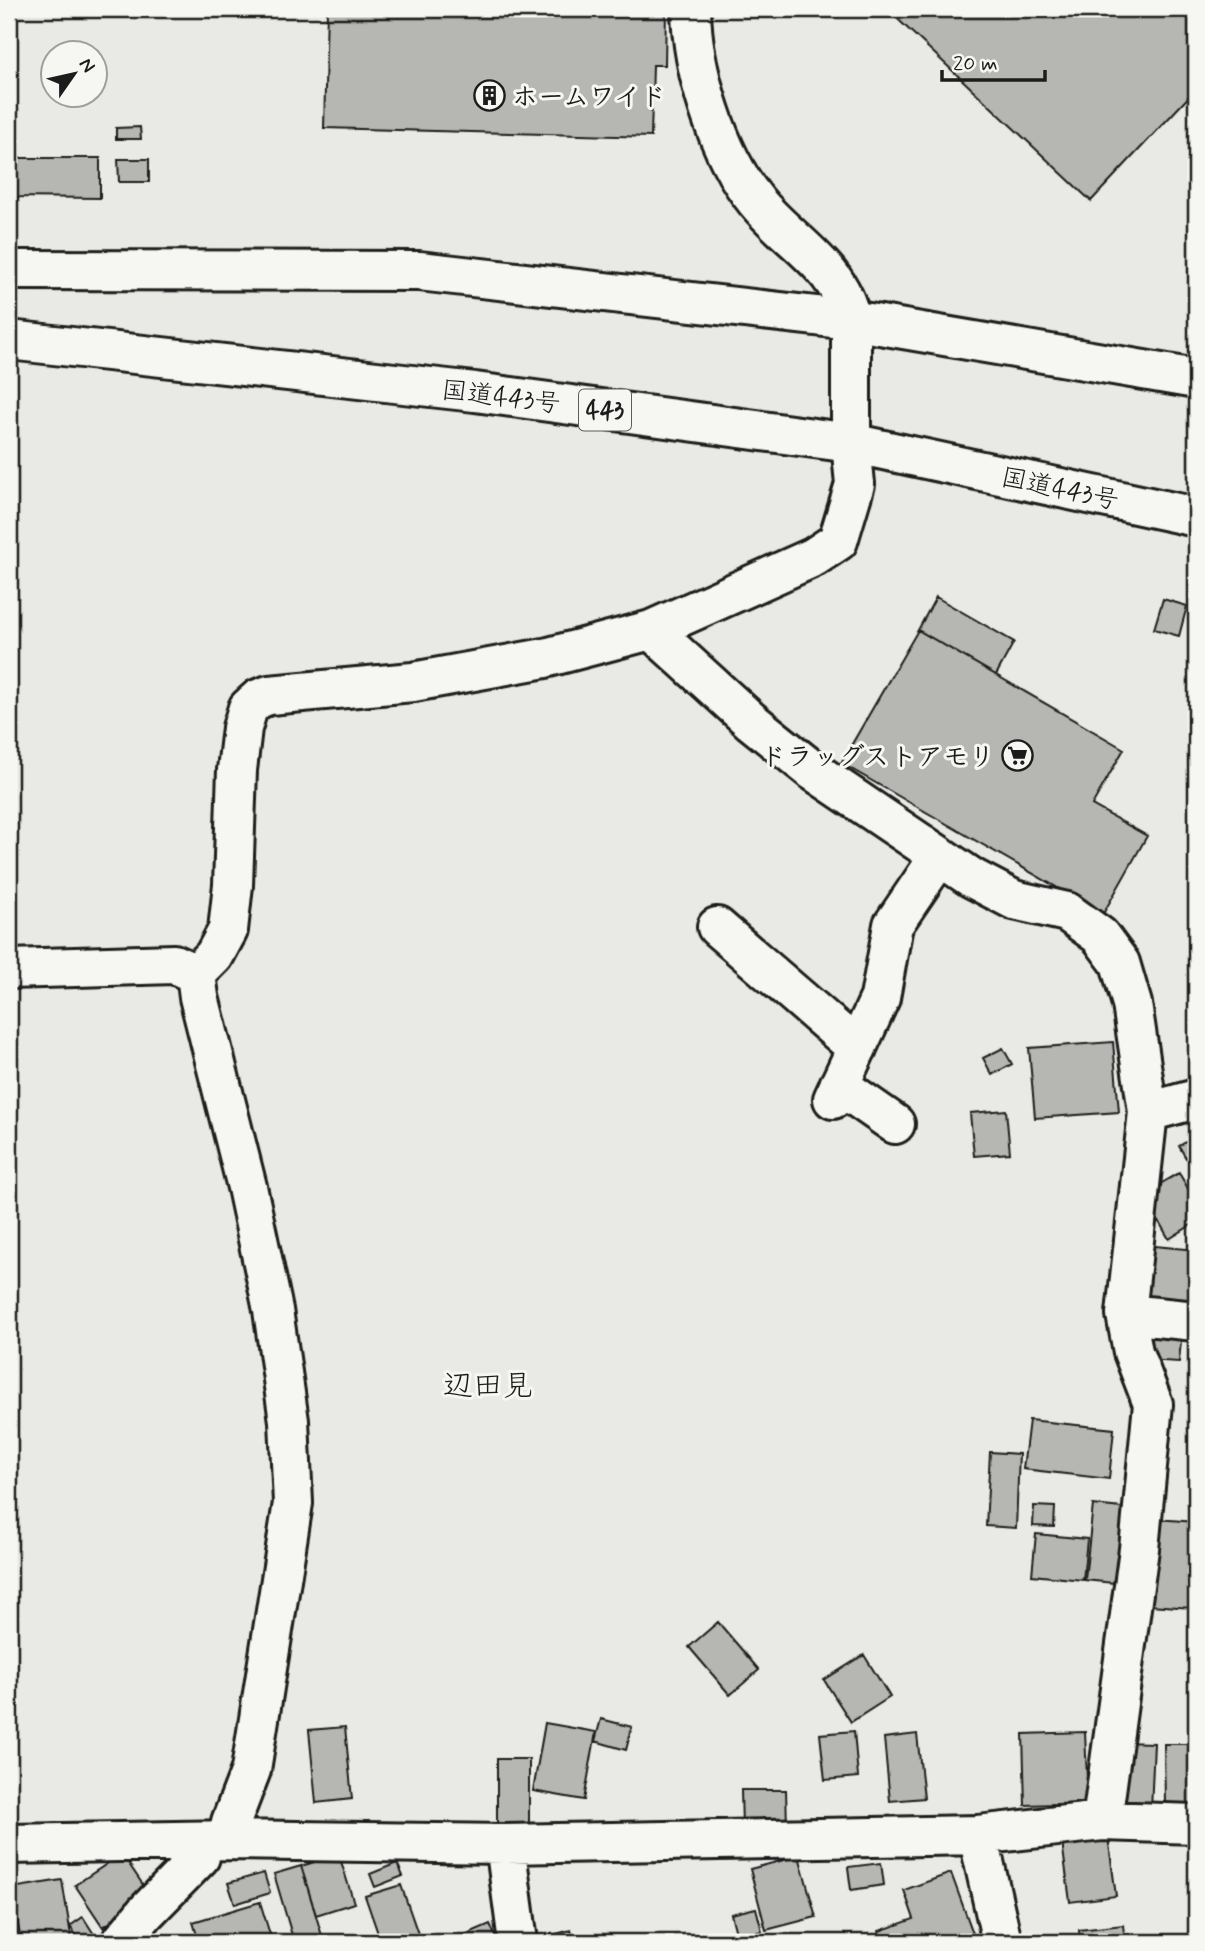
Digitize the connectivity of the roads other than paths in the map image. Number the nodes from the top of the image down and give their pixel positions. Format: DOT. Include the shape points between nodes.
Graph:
graph roads {
  1 [pos="691,9"];
  2 [pos="9,270"];
  3 [pos="851,320"];
  4 [pos="9,340"];
  5 [pos="1196,379"];
  6 [pos="851,443"];
  7 [pos="1196,517"];
  8 [pos="651,630"];
  9 [pos="939,857"];
  10 [pos="717,927"];
  11 [pos="9,969"];
  12 [pos="196,974"];
  13 [pos="857,1048"];
  14 [pos="1196,1099"];
  15 [pos="1148,1112"];
  16 [pos="895,1124"];
  17 [pos="1126,1314"];
  18 [pos="1196,1321"];
  19 [pos="1102,1821"];
  20 [pos="1196,1825"];
  21 [pos="978,1835"];
  22 [pos="217,1840"];
  23 [pos="9,1844"];
  24 [pos="505,1844"];
  25 [pos="121,1942"];
  26 [pos="519,1942"];
  27 [pos="1002,1942"];
  1 -- 3 [label="main road" via="707,99 727,157 755,200 827,270 847,297"];
  2 -- 3 [label="main road" via="419,271"];
  3 -- 5 [label="main road"];
  3 -- 6 [label="main road"];
  4 -- 6 [label="main road, 国道443号 / 443" via="475,392"];
  6 -- 7 [label="main road, 国道443号 / 443"];
  6 -- 8 [label="main road" via="855,484 838,541 814,557"];
  8 -- 9 [label="main road" via="812,770"];
  8 -- 12 [label="main road" via="545,659 258,699 248,708 238,756 228,930 214,956"];
  9 -- 13 [label="main road" via="893,925 880,998"];
  9 -- 15 [label="main road" via="1014,900 1067,912 1100,936 1120,962 1132,1004"];
  10 -- 13 [label="main road"];
  11 -- 12 [label="main road" via="174,964"];
  12 -- 22 [label="main road" via="273,1310 289,1421 293,1503 251,1770 231,1822"];
  13 -- 16 [label="main road" via="836,1092"];
  14 -- 15 [label="main road"];
  15 -- 17 [label="main road"];
  17 -- 18 [label="main road"];
  17 -- 19 [label="main road" via="1133,1352 1153,1404 1139,1549"];
  19 -- 20 [label="main road"];
  19 -- 21 [label="main road"];
  21 -- 24 [label="main road"];
  21 -- 27 [label="main road"];
  22 -- 23 [label="main road"];
  22 -- 24 [label="main road"];
  22 -- 25 [label="main road"];
  24 -- 26 [label="main road"];
}
